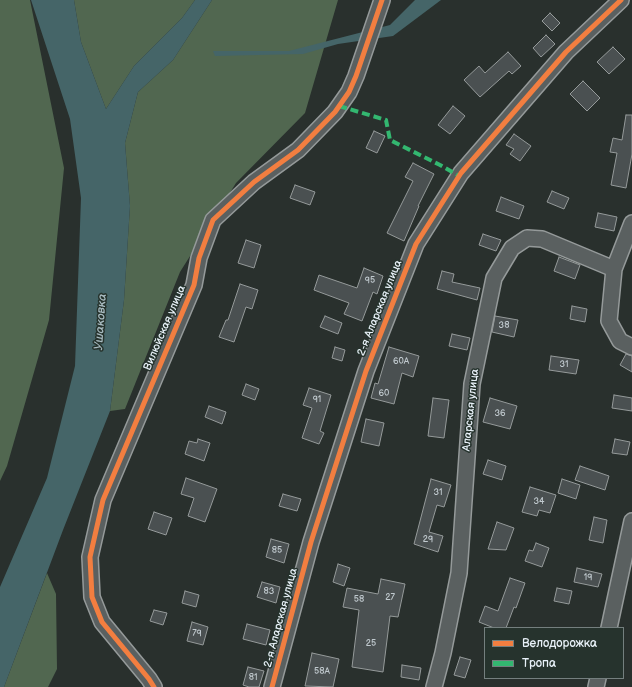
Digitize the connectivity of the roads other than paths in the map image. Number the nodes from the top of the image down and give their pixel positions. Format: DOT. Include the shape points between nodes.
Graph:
graph roads {
  1 [pos="382,0"];
  2 [pos="621,0"];
  3 [pos="632,223"];
  4 [pos="614,269"];
  5 [pos="632,347"];
  6 [pos="632,521"];
  7 [pos="609,627"];
  8 [pos="154,687"];
  9 [pos="272,687"];
  10 [pos="434,687"];
  1 -- 8 [label="street, Вилюйская улица" via="356,76 349,92 335,112 298,150 254,182 213,220 199,258 194,285 103,500 90,557 92,598 102,622"];
  2 -- 9 [label="street, 2-я Аларская улица" via="566,52 460,173 416,244 366,371 311,542"];
  3 -- 4 [label="street"];
  4 -- 5 [label="street" via="609,321 620,341"];
  4 -- 10 [label="street, Аларская улица" via="542,239 527,238 512,248 494,278 472,384 459,573"];
  6 -- 7 [label="street"];
}
